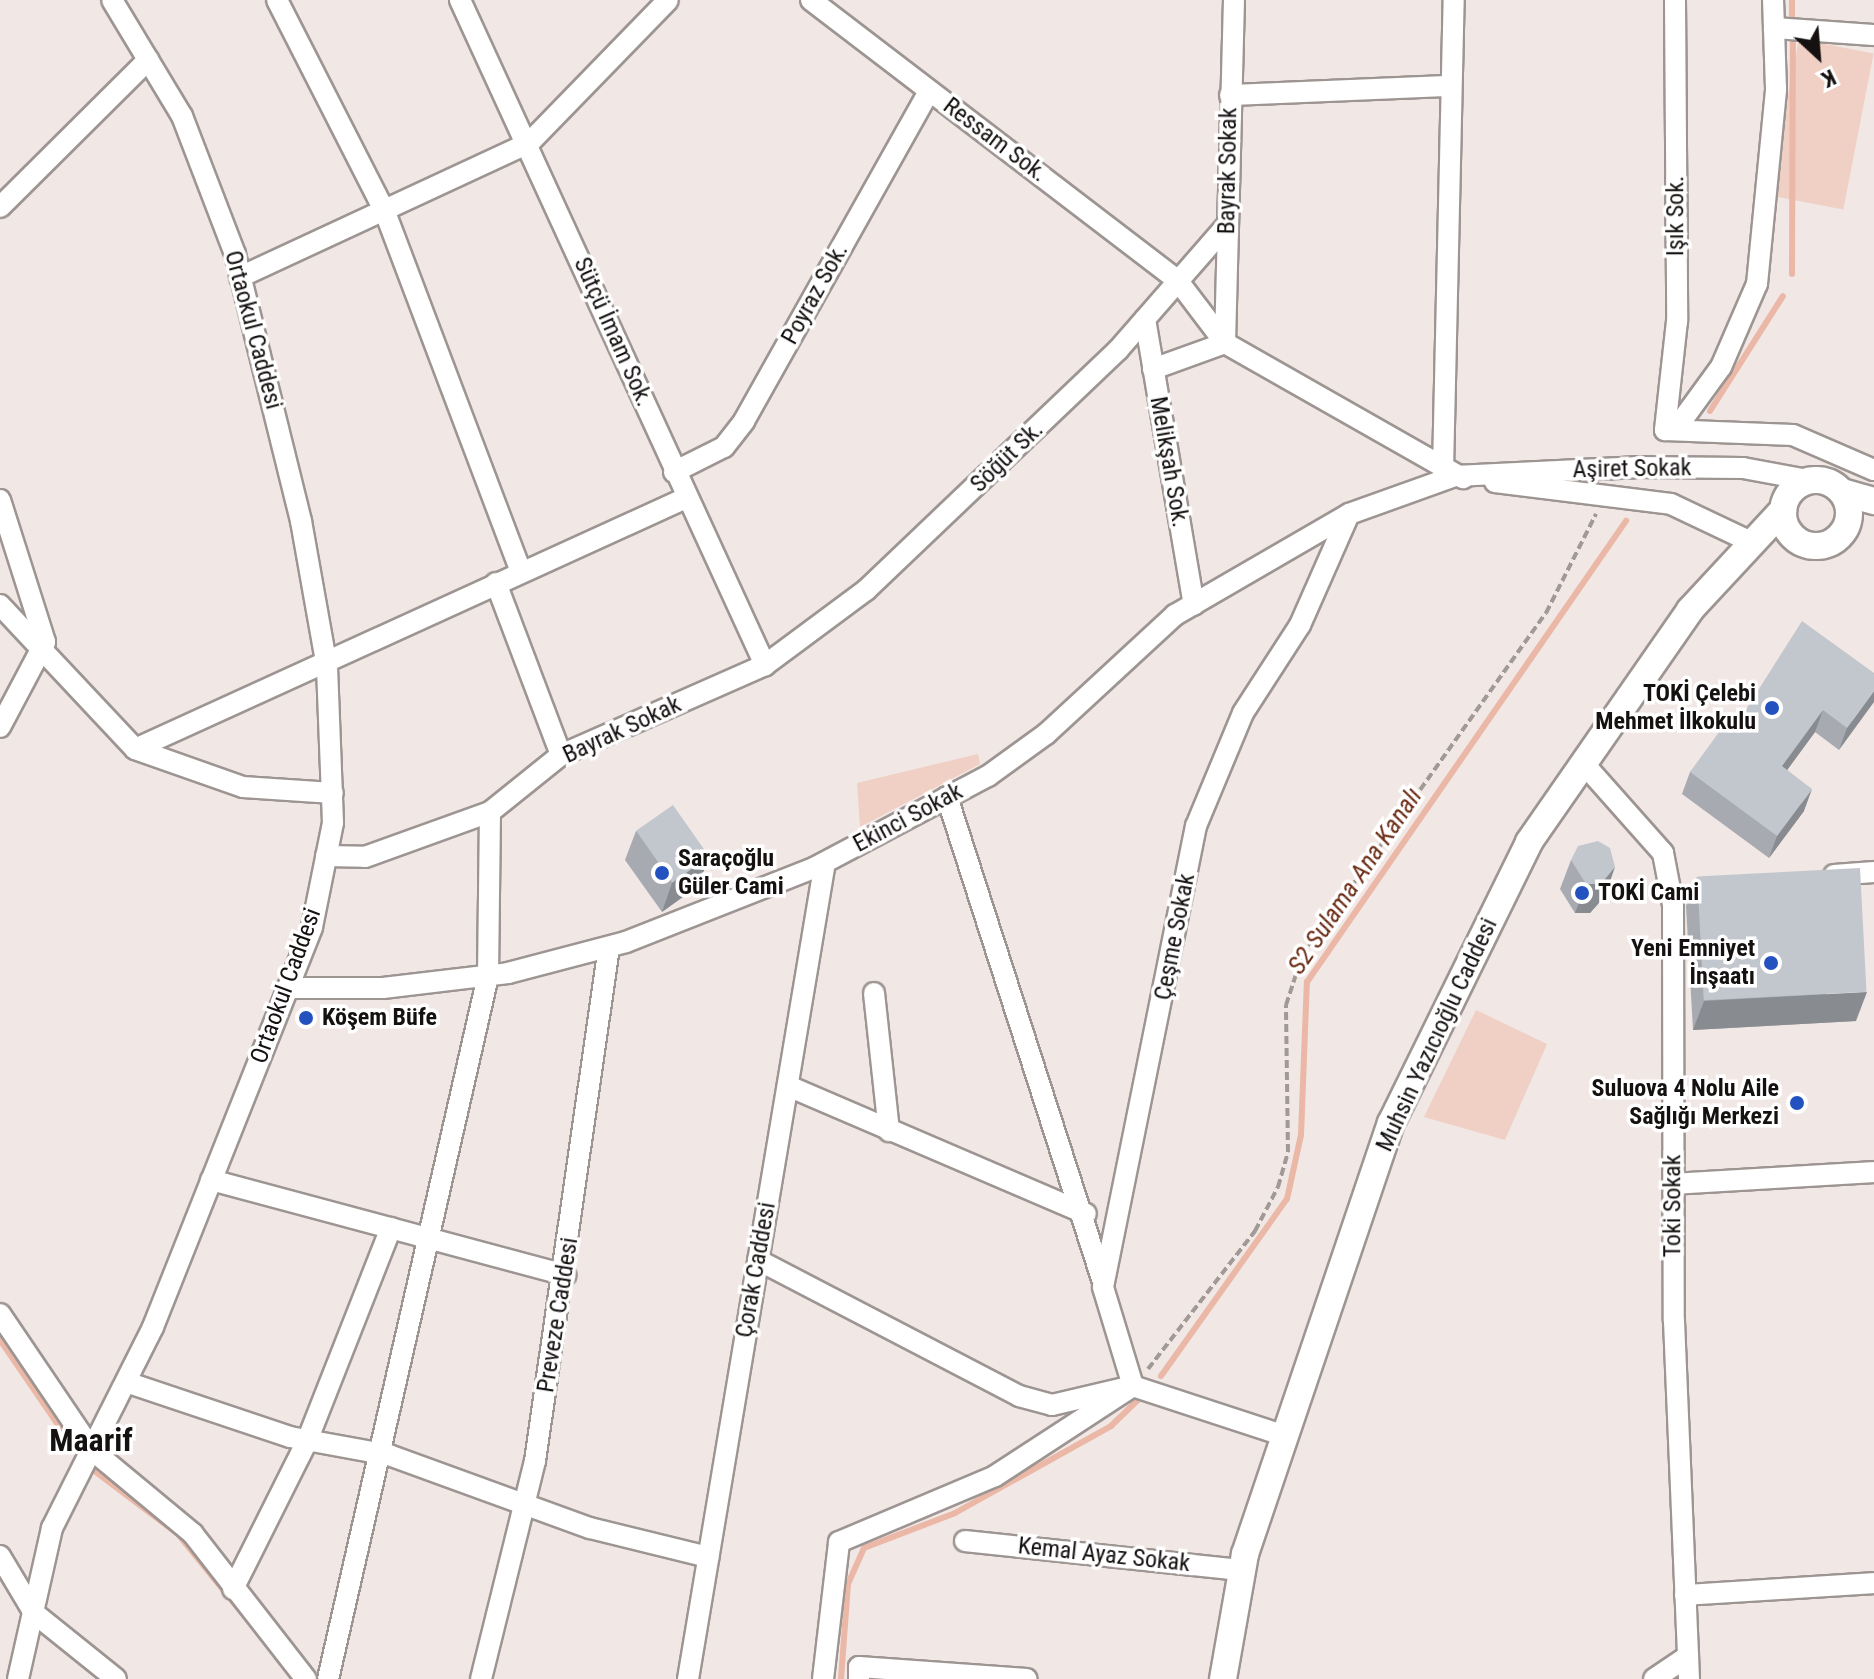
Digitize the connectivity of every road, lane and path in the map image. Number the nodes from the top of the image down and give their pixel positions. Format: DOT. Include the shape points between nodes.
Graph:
graph roads {
  1 [pos="112,0"];
  2 [pos="277,0"];
  3 [pos="460,0"];
  4 [pos="668,0"];
  5 [pos="811,0"];
  6 [pos="1234,0"];
  7 [pos="1454,0"];
  8 [pos="1675,0"];
  9 [pos="1773,0"];
  10 [pos="1774,28"];
  11 [pos="1874,35"];
  12 [pos="148,60"];
  13 [pos="1448,86"];
  14 [pos="929,91"];
  15 [pos="1230,95"];
  16 [pos="529,143"];
  17 [pos="0,207"];
  18 [pos="385,212"];
  19 [pos="1227,225"];
  20 [pos="240,277"];
  21 [pos="1178,281"];
  22 [pos="1145,319"];
  23 [pos="1225,343"];
  24 [pos="1153,369"];
  25 [pos="1670,430"];
  26 [pos="674,472"];
  27 [pos="1874,472"];
  28 [pos="1449,473"];
  29 [pos="1808,480"];
  30 [pos="1842,492"];
  31 [pos="1602,497"];
  32 [pos="686,498"];
  33 [pos="0,500"];
  34 [pos="1872,501"];
  35 [pos="1783,510"];
  36 [pos="1349,514"];
  37 [pos="1753,543"];
  38 [pos="521,572"];
  39 [pos="496,583"];
  40 [pos="0,605"];
  41 [pos="1194,605"];
  42 [pos="42,652"];
  43 [pos="325,660"];
  44 [pos="765,665"];
  45 [pos="0,727"];
  46 [pos="135,749"];
  47 [pos="561,755"];
  48 [pos="1584,764"];
  49 [pos="333,793"];
  50 [pos="947,797"];
  51 [pos="490,812"];
  52 [pos="326,856"];
  53 [pos="825,862"];
  54 [pos="1874,872"];
  55 [pos="1811,876"];
  56 [pos="609,947"];
  57 [pos="488,976"];
  58 [pos="287,988"];
  59 [pos="874,993"];
  60 [pos="788,1086"];
  61 [pos="889,1131"];
  62 [pos="1874,1172"];
  63 [pos="211,1180"];
  64 [pos="1673,1184"];
  65 [pos="1086,1214"];
  66 [pos="391,1228"];
  67 [pos="431,1239"];
  68 [pos="758,1260"];
  69 [pos="565,1275"];
  70 [pos="1103,1287"];
  71 [pos="0,1314"];
  72 [pos="126,1382"];
  73 [pos="1133,1386"];
  74 [pos="1285,1436"];
  75 [pos="307,1441"];
  76 [pos="92,1450"];
  77 [pos="375,1453"];
  78 [pos="525,1501"];
  79 [pos="965,1541"];
  80 [pos="0,1556"];
  81 [pos="708,1557"];
  82 [pos="1242,1570"];
  83 [pos="1874,1583"];
  84 [pos="233,1589"];
  85 [pos="1685,1595"];
  86 [pos="34,1613"];
  87 [pos="1688,1656"];
  88 [pos="18,1679"];
  89 [pos="116,1679"];
  90 [pos="306,1679"];
  91 [pos="328,1679"];
  92 [pos="481,1679"];
  93 [pos="688,1679"];
  94 [pos="823,1679"];
  95 [pos="859,1679"];
  96 [pos="1027,1679"];
  97 [pos="1223,1679"];
  98 [pos="1654,1679"];
  99 [pos="1689,1679"];
  1 -- 12 [label="street, Ortaokul Caddesi"];
  2 -- 18 [label="street"];
  3 -- 16 [label="street, Sütçü İmam Sok."];
  4 -- 16 [label="street"];
  5 -- 14 [label="street, Ressam Sok."];
  6 -- 15 [label="street, Bayrak Sokak"];
  7 -- 13 [label="street"];
  8 -- 25 [label="street, Işık Sok." via="1677,321"];
  9 -- 10 [label="street"];
  10 -- 11 [label="street"];
  10 -- 25 [label="street" via="1776,89 1757,284 1721,367"];
  12 -- 17 [label="street"];
  12 -- 20 [label="street, Ortaokul Caddesi" via="182,116"];
  13 -- 15 [label="street"];
  13 -- 28 [label="street"];
  14 -- 21 [label="street, Ressam Sok."];
  14 -- 26 [label="street, Poyraz Sok." via="744,421 724,447"];
  15 -- 19 [label="street, Bayrak Sokak"];
  16 -- 18 [label="street"];
  16 -- 26 [label="street, Sütçü İmam Sok."];
  18 -- 20 [label="street"];
  18 -- 38 [label="street"];
  19 -- 21 [label="street, Söğüt Sk."];
  19 -- 23 [label="street, Bayrak Sokak"];
  20 -- 43 [label="street, Ortaokul Caddesi" via="301,521"];
  21 -- 22 [label="street, Söğüt Sk."];
  21 -- 23 [label="street, Aşiret Sokak"];
  22 -- 24 [label="street, Melikşah Sok."];
  22 -- 44 [label="street, Söğüt Sk." via="866,590"];
  23 -- 24 [label="street"];
  23 -- 28 [label="street, Aşiret Sokak"];
  24 -- 41 [label="street, Melikşah Sok."];
  25 -- 27 [label="street" via="1793,435"];
  26 -- 32 [label="street, Sütçü İmam Sok."];
  27 -- 34 [label="street"];
  28 -- 29 [label="street, Aşiret Sokak" via="1743,468"];
  28 -- 31 [label="street, Aşiret Sokak"];
  28 -- 36 [label="street, Ekinci Sokak"];
  29 -- 30 [label="main road"];
  29 -- 35 [label="main road" via="1789,492"];
  30 -- 34 [label="main road"];
  30 -- 35 [label="main road" via="1849,518 1830,544 1798,541"];
  31 -- 37 [label="street, Aşiret Sokak" via="1671,504"];
  31 -- 73 [label="path" via="1582,552 1546,613 1302,956 1286,1005 1288,1152 1278,1187 1255,1231"];
  32 -- 38 [label="street"];
  32 -- 44 [label="street, Sütçü İmam Sok."];
  33 -- 42 [label="street" via="45,642"];
  35 -- 37 [label="main road, Muhsin Yazıcıoğlu Caddesi"];
  36 -- 41 [label="street, Ekinci Sokak"];
  36 -- 70 [label="street, Çeşme Sokak" via="1300,625 1243,713 1196,826"];
  37 -- 48 [label="main road, Muhsin Yazıcıoğlu Caddesi" via="1690,610"];
  38 -- 39 [label="street"];
  39 -- 43 [label="street"];
  39 -- 47 [label="street"];
  40 -- 42 [label="street"];
  41 -- 50 [label="street, Ekinci Sokak" via="1124,656 1046,734"];
  42 -- 45 [label="street"];
  42 -- 46 [label="street"];
  43 -- 46 [label="street"];
  43 -- 49 [label="street, Ortaokul Caddesi"];
  44 -- 47 [label="street, Bayrak Sokak"];
  46 -- 49 [label="street" via="243,787"];
  47 -- 51 [label="street, Bayrak Sokak"];
  48 -- 64 [label="street, Toki Sokak" via="1663,853 1677,886"];
  48 -- 74 [label="main road, Muhsin Yazıcıoğlu Caddesi" via="1529,842 1391,1123"];
  49 -- 52 [label="street, Ortaokul Caddesi"];
  50 -- 53 [label="street, Ekinci Sokak"];
  50 -- 65 [label="street"];
  51 -- 52 [label="street, Bayrak Sokak" via="365,857"];
  51 -- 57 [label="street"];
  52 -- 58 [label="street, Ortaokul Caddesi" via="312,927"];
  53 -- 56 [label="street, Ekinci Sokak"];
  53 -- 60 [label="street, Çorak Caddesi"];
  54 -- 55 [label="street"];
  56 -- 57 [label="street, Ekinci Sokak"];
  56 -- 69 [label="street, Preveze Caddesi"];
  57 -- 58 [label="street, Ekinci Sokak" via="383,988"];
  57 -- 67 [label="street"];
  58 -- 63 [label="street, Ortaokul Caddesi"];
  59 -- 61 [label="street"];
  60 -- 61 [label="street"];
  60 -- 68 [label="street, Çorak Caddesi"];
  61 -- 65 [label="street"];
  62 -- 64 [label="street"];
  63 -- 66 [label="street"];
  63 -- 72 [label="street, Ortaokul Caddesi"];
  64 -- 85 [label="street, Toki Sokak"];
  65 -- 70 [label="street"];
  66 -- 67 [label="street"];
  66 -- 75 [label="street"];
  67 -- 69 [label="street"];
  67 -- 77 [label="street"];
  68 -- 73 [label="street" via="1019,1396 1052,1405"];
  68 -- 81 [label="street, Çorak Caddesi"];
  69 -- 78 [label="street, Preveze Caddesi"];
  70 -- 73 [label="street, Çeşme Sokak"];
  71 -- 76 [label="street"];
  72 -- 75 [label="street"];
  72 -- 76 [label="street, Ortaokul Caddesi"];
  73 -- 74 [label="street"];
  73 -- 94 [label="street" via="995,1476 839,1542"];
  74 -- 82 [label="main road, Muhsin Yazıcıoğlu Caddesi"];
  75 -- 77 [label="street"];
  75 -- 84 [label="street"];
  76 -- 84 [label="street" via="193,1534"];
  76 -- 86 [label="street, Ortaokul Caddesi" via="52,1528"];
  77 -- 78 [label="street"];
  77 -- 91 [label="street"];
  78 -- 81 [label="street" via="590,1528"];
  78 -- 92 [label="street, Preveze Caddesi"];
  79 -- 82 [label="street, Kemal Ayaz Sokak"];
  80 -- 86 [label="street"];
  81 -- 93 [label="street, Çorak Caddesi"];
  82 -- 97 [label="main road, Muhsin Yazıcıoğlu Caddesi"];
  83 -- 85 [label="street"];
  84 -- 90 [label="street"];
  85 -- 87 [label="street, Toki Sokak"];
  86 -- 88 [label="street, Ortaokul Caddesi"];
  86 -- 89 [label="street"];
  87 -- 98 [label="street"];
  87 -- 99 [label="street, Toki Sokak"];
  95 -- 96 [label="street" via="859,1667"];
}
